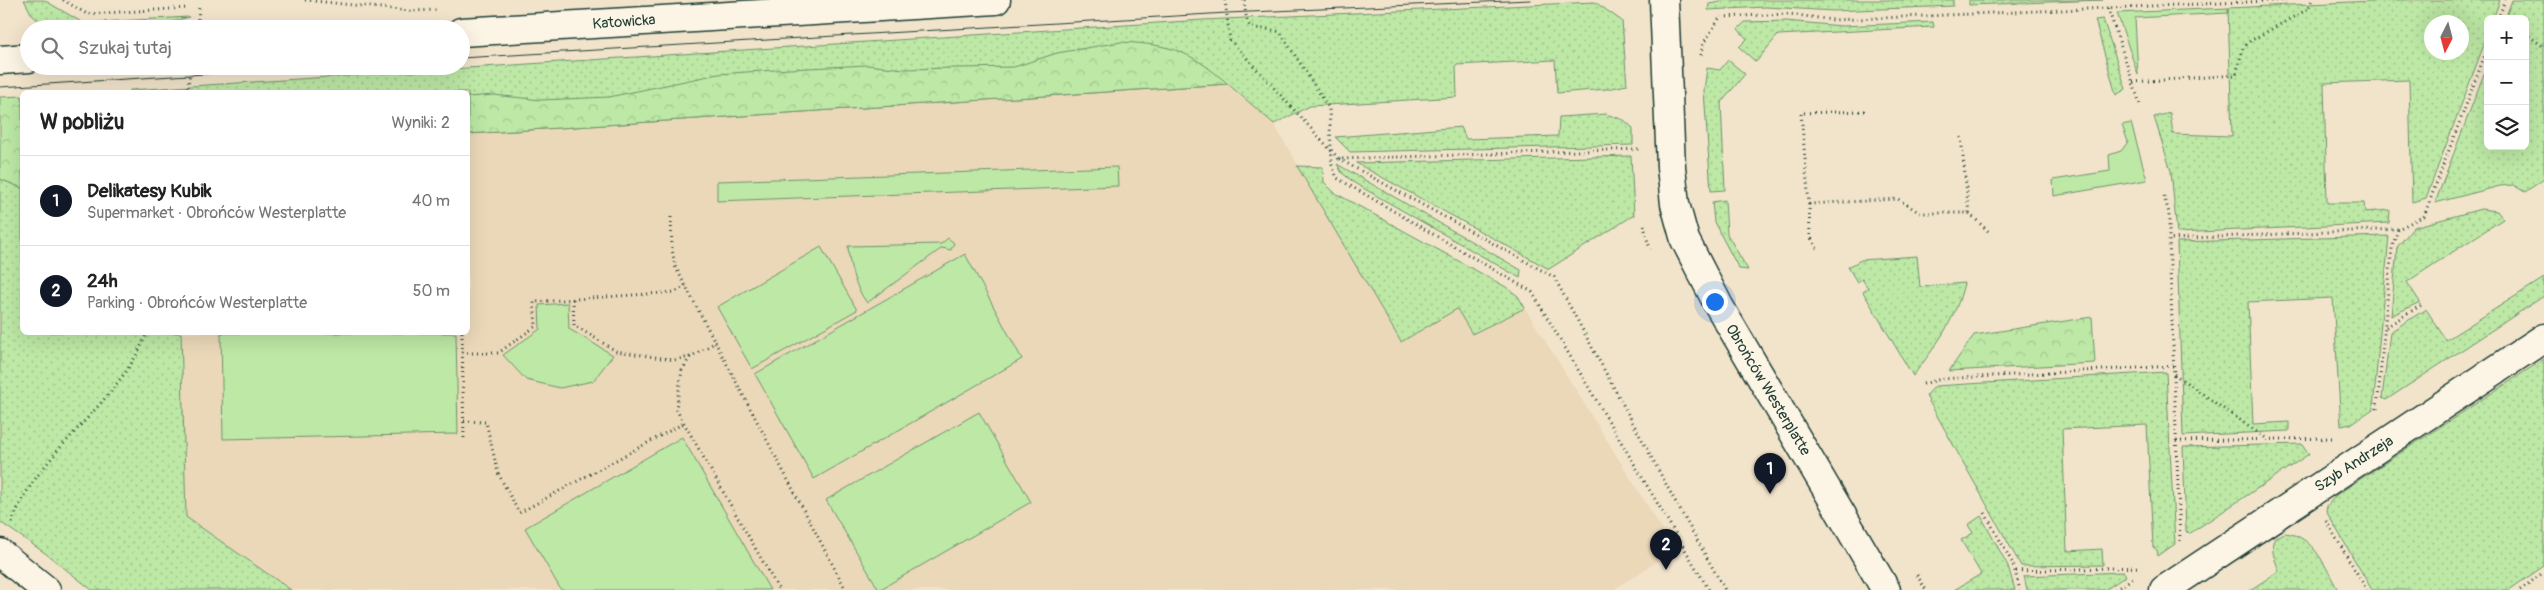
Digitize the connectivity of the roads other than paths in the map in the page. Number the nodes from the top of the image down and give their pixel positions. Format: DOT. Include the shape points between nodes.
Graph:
graph roads {
  1 [pos="996,0"];
  2 [pos="1664,0"];
  3 [pos="470,31"];
  4 [pos="20,59"];
  5 [pos="0,60"];
  6 [pos="2544,338"];
  7 [pos="5,542"];
  8 [pos="36,588"];
  9 [pos="1886,590"];
  10 [pos="2164,590"];
  1 -- 3 [label="street, Katowicka"];
  2 -- 9 [label="street, Obrońców Westerplatte" via="1671,167 1675,204 1685,240 1718,306"];
  4 -- 5 [label="street"];
  6 -- 10 [label="street, Szyb Andrzeja"];
  7 -- 8 [label="street"];
}
